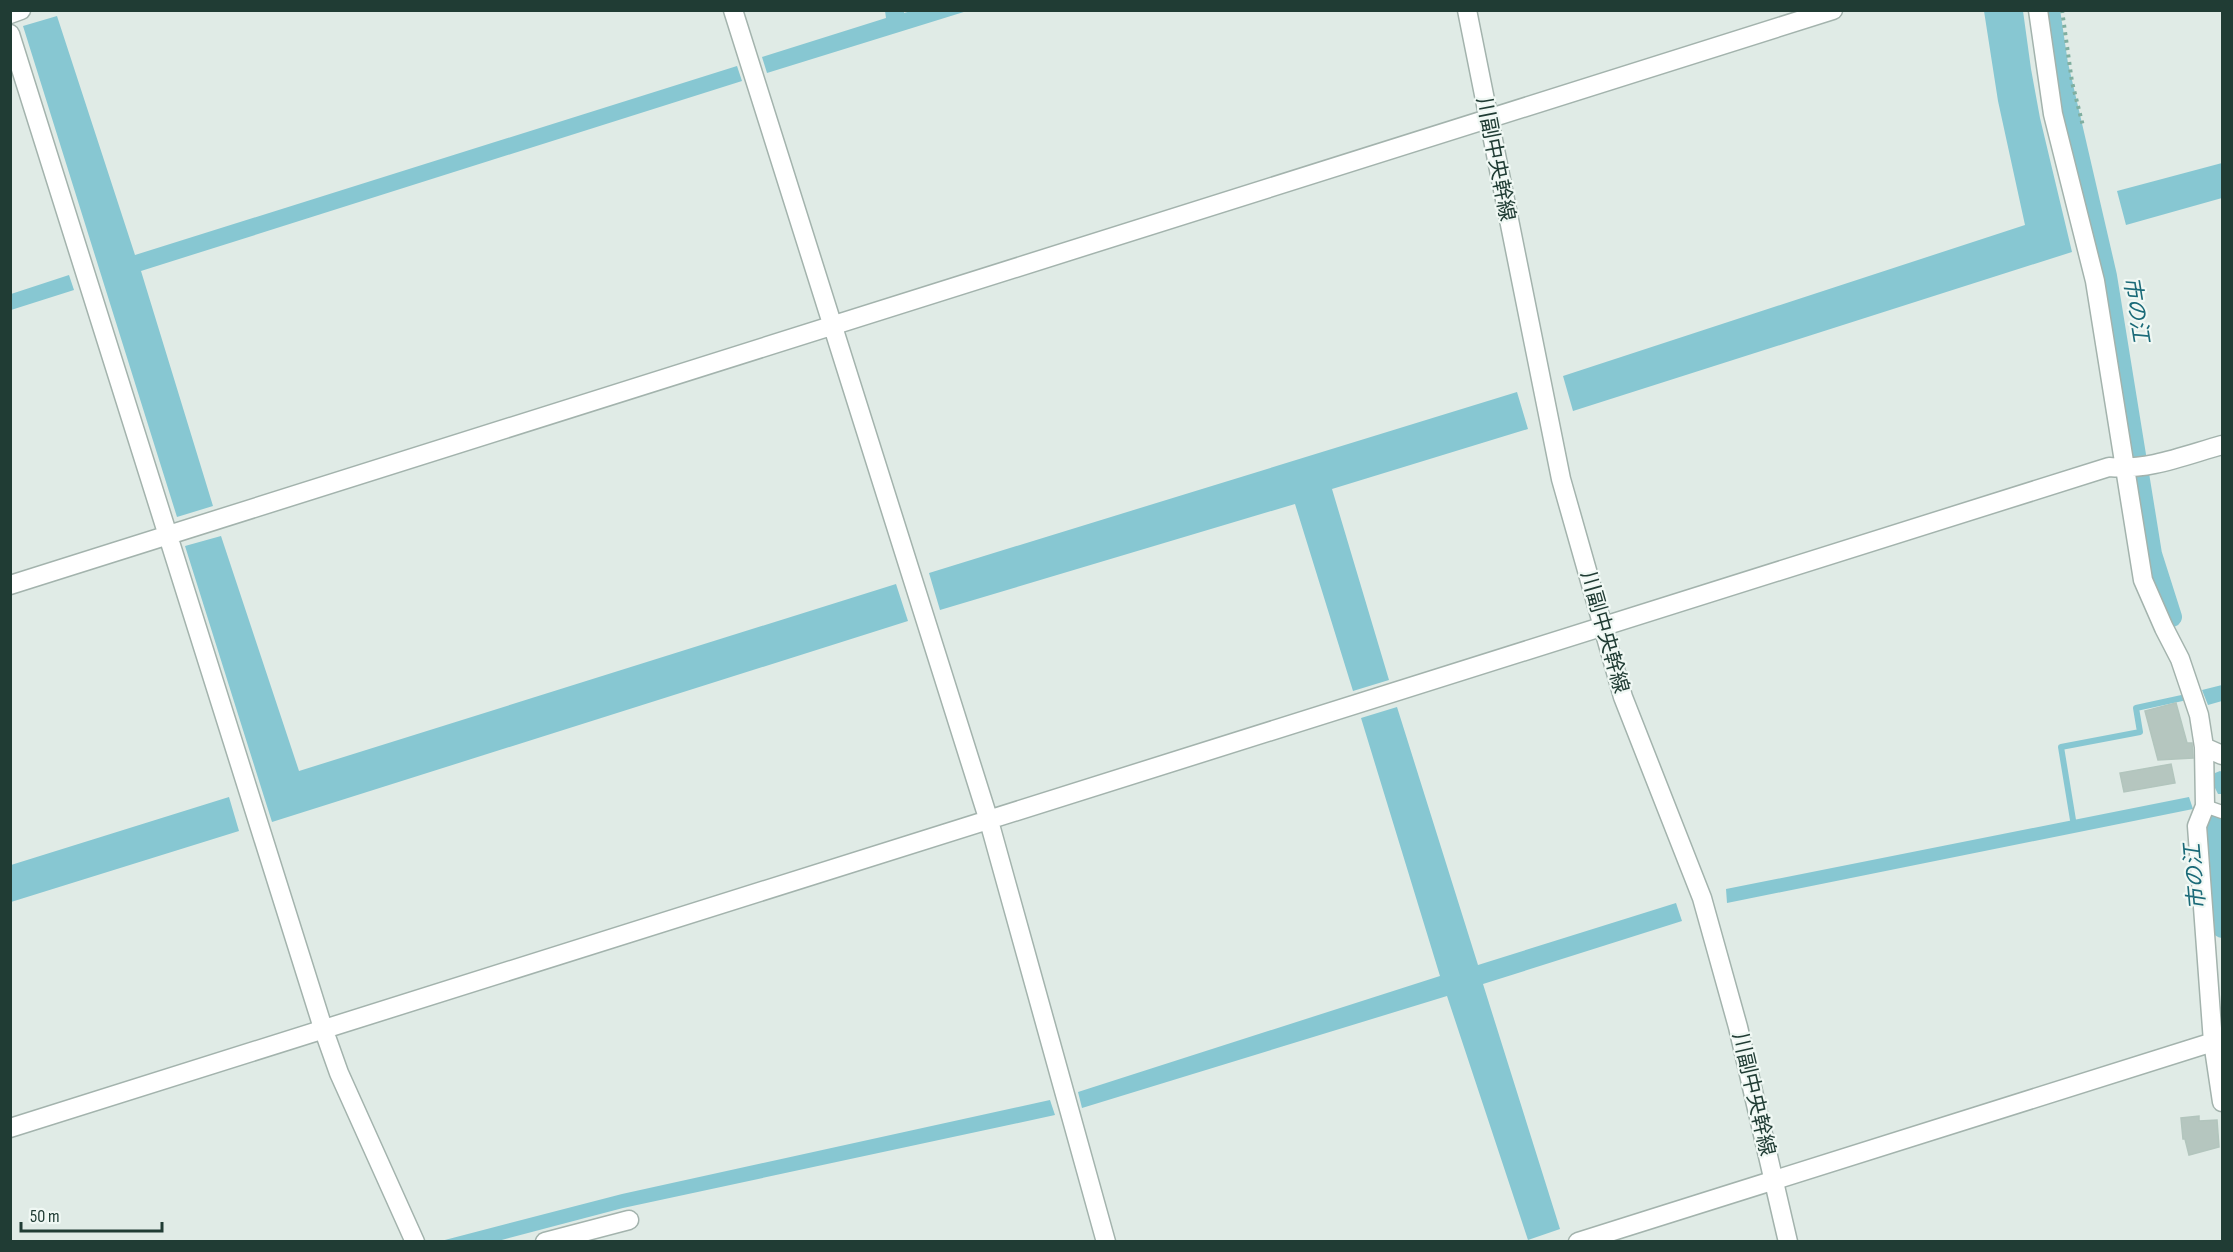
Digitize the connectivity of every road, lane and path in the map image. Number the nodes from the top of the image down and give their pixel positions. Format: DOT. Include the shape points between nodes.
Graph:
graph roads {
  1 [pos="21,10"];
  2 [pos="734,10"];
  3 [pos="1467,10"];
  4 [pos="1833,10"];
  5 [pos="2038,10"];
  6 [pos="2062,10"];
  7 [pos="10,14"];
  8 [pos="10,34"];
  9 [pos="1487,118"];
  10 [pos="2083,126"];
  11 [pos="834,326"];
  12 [pos="2223,445"];
  13 [pos="2126,469"];
  14 [pos="168,537"];
  15 [pos="10,585"];
  16 [pos="1602,626"];
  17 [pos="2204,747"];
  18 [pos="2223,755"];
  19 [pos="2214,809"];
  20 [pos="988,821"];
  21 [pos="323,1028"];
  22 [pos="2213,1042"];
  23 [pos="2221,1091"];
  24 [pos="10,1128"];
  25 [pos="1774,1180"];
  26 [pos="629,1220"];
  27 [pos="415,1242"];
  28 [pos="545,1242"];
  29 [pos="1106,1242"];
  30 [pos="1578,1242"];
  31 [pos="1788,1242"];
  1 -- 7 [label="street"];
  2 -- 11 [label="street"];
  3 -- 9 [label="street, 川副中央幹線"];
  4 -- 9 [label="street"];
  5 -- 13 [label="street" via="2053,114 2095,281"];
  6 -- 10 [label="path"];
  8 -- 14 [label="street"];
  9 -- 11 [label="street"];
  9 -- 16 [label="street, 川副中央幹線" via="1562,478"];
  11 -- 14 [label="street"];
  11 -- 20 [label="street"];
  12 -- 13 [label="street"];
  13 -- 16 [label="street" via="2109,467"];
  13 -- 17 [label="street" via="2143,579 2180,659 2199,715"];
  14 -- 15 [label="street"];
  14 -- 21 [label="street"];
  16 -- 20 [label="street"];
  16 -- 25 [label="street, 川副中央幹線" via="1623,697 1702,898"];
  17 -- 18 [label="street"];
  17 -- 19 [label="street"];
  19 -- 22 [label="street" via="2197,826"];
  20 -- 21 [label="street"];
  20 -- 29 [label="street"];
  21 -- 24 [label="street"];
  21 -- 27 [label="street" via="339,1073"];
  22 -- 23 [label="street"];
  22 -- 25 [label="street"];
  25 -- 30 [label="street"];
  25 -- 31 [label="street, 川副中央幹線"];
  26 -- 28 [label="street"];
}
